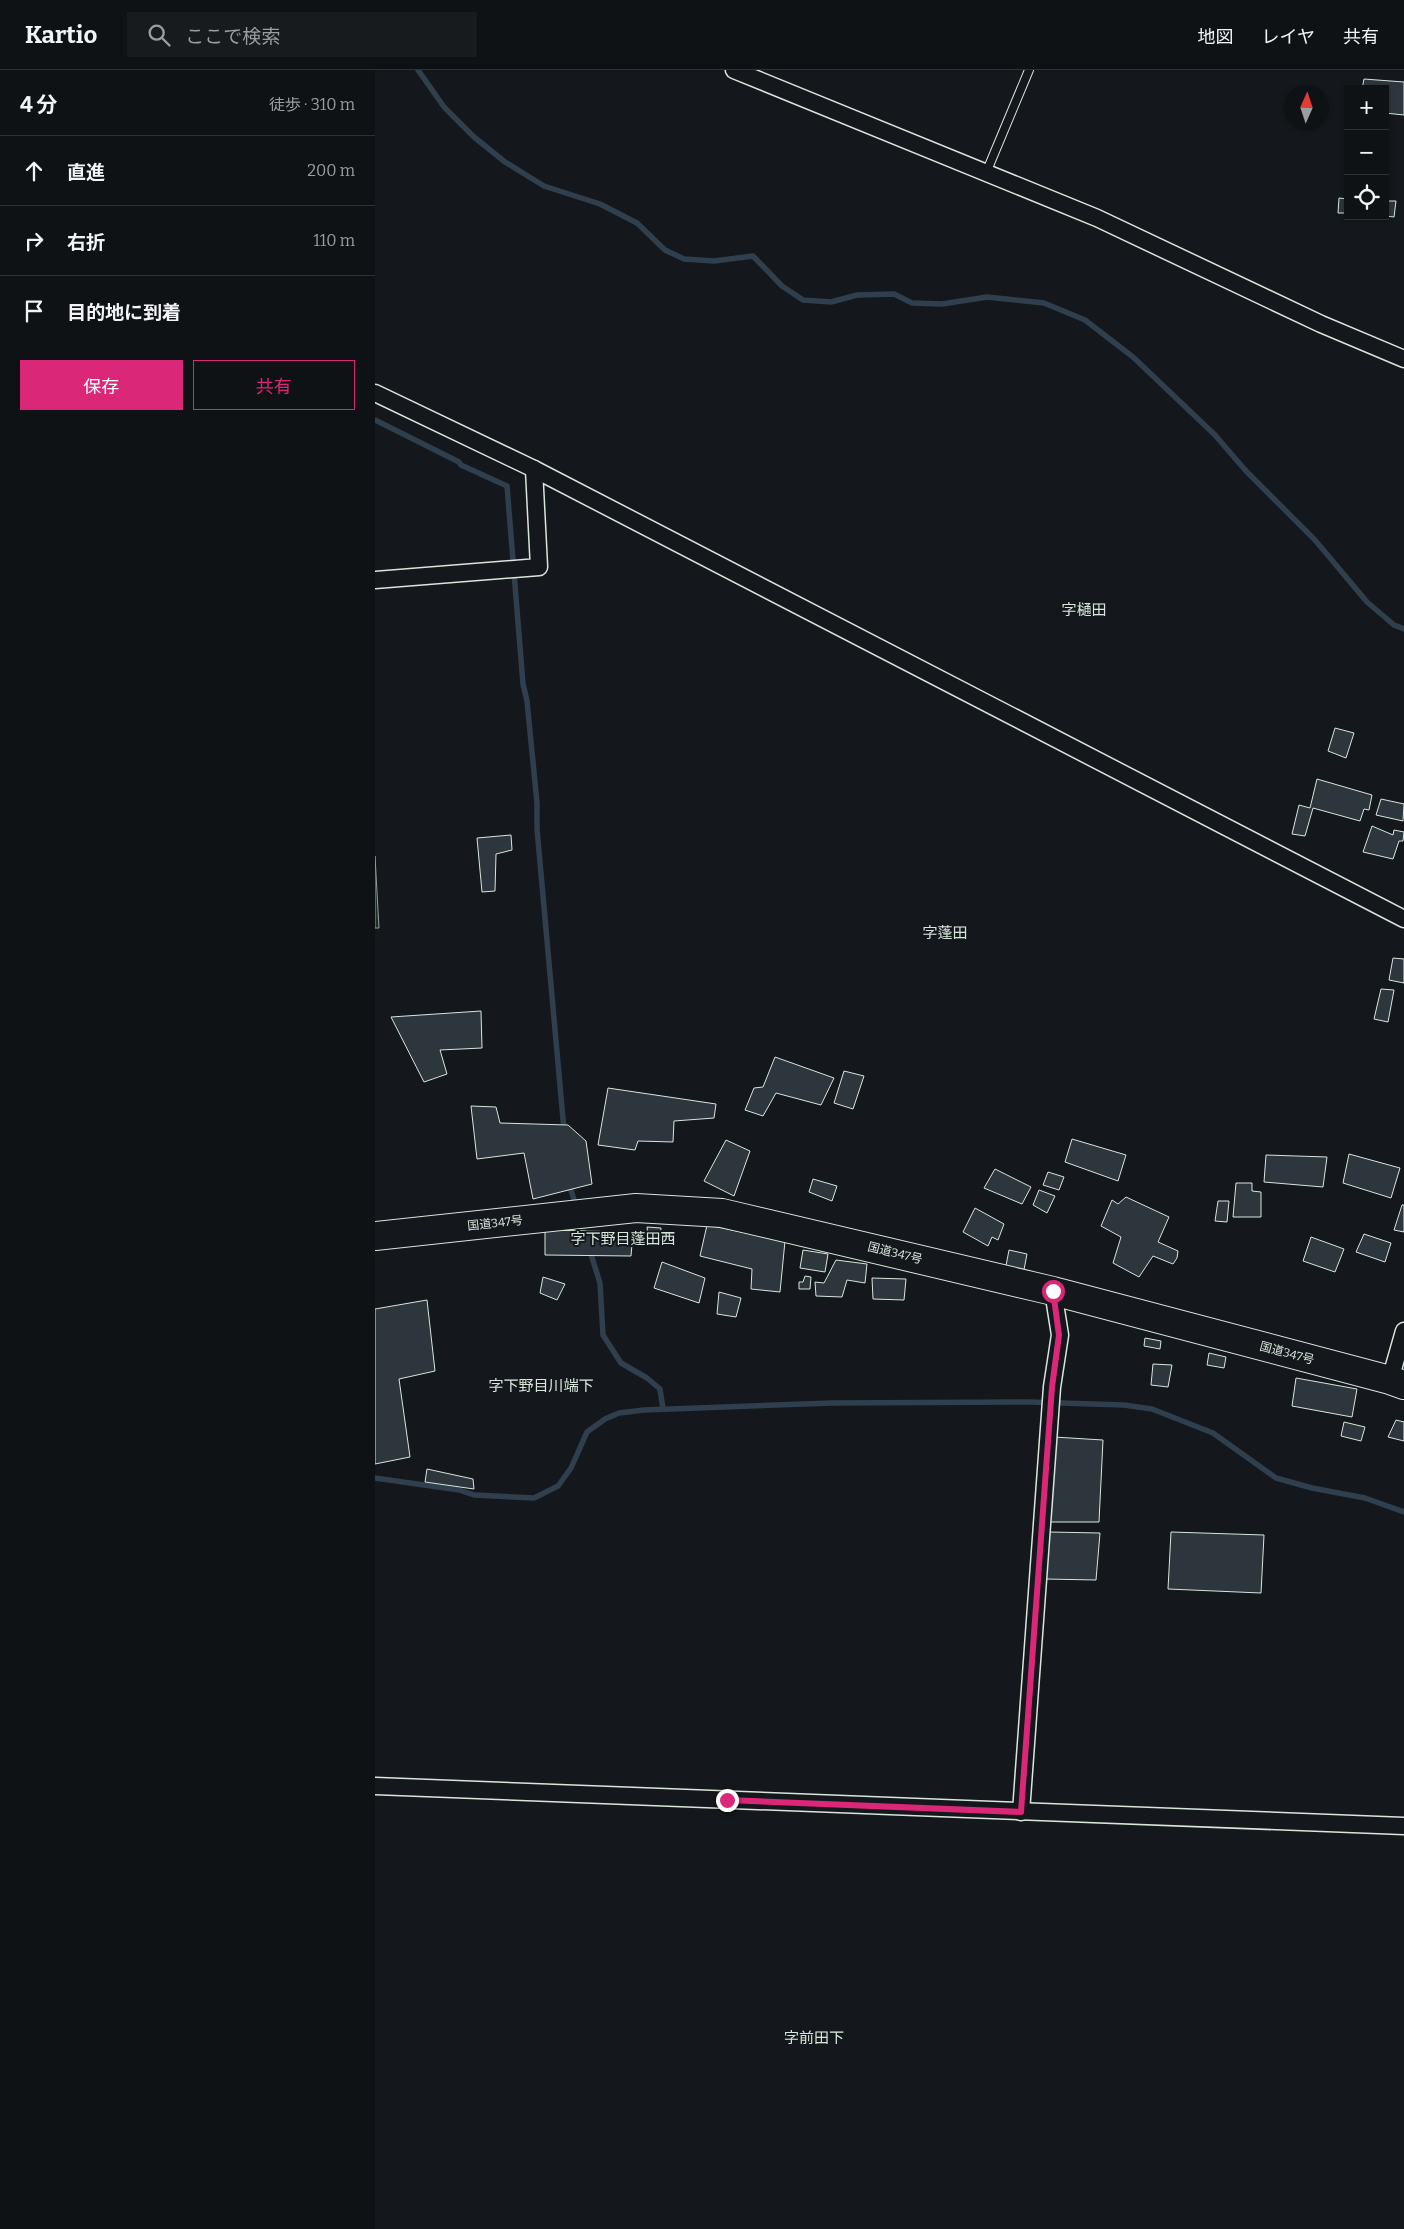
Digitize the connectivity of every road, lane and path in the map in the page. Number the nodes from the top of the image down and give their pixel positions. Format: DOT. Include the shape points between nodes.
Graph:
graph roads {
  1 [pos="734,70"];
  2 [pos="1029,70"];
  3 [pos="986,173"];
  4 [pos="1404,359"];
  5 [pos="375,393"];
  6 [pos="534,469"];
  7 [pos="375,580"];
  8 [pos="1404,918"];
  9 [pos="375,1236"];
  10 [pos="1053,1291"];
  11 [pos="1404,1331"];
  12 [pos="1397,1382"];
  13 [pos="375,1786"];
  14 [pos="1021,1812"];
  15 [pos="1404,1826"];
  1 -- 3 [label="street"];
  2 -- 3 [label="lane"];
  3 -- 4 [label="street" via="1097,218 1321,324"];
  5 -- 6 [label="street"];
  6 -- 7 [label="street" via="539,567"];
  6 -- 8 [label="street"];
  9 -- 10 [label="highway, 国道347号" via="636,1208 722,1213"];
  10 -- 12 [label="highway, 国道347号"];
  10 -- 14 [label="street" via="1059,1335 1052,1387"];
  11 -- 12 [label="street"];
  13 -- 14 [label="street"];
  14 -- 15 [label="street"];
}
